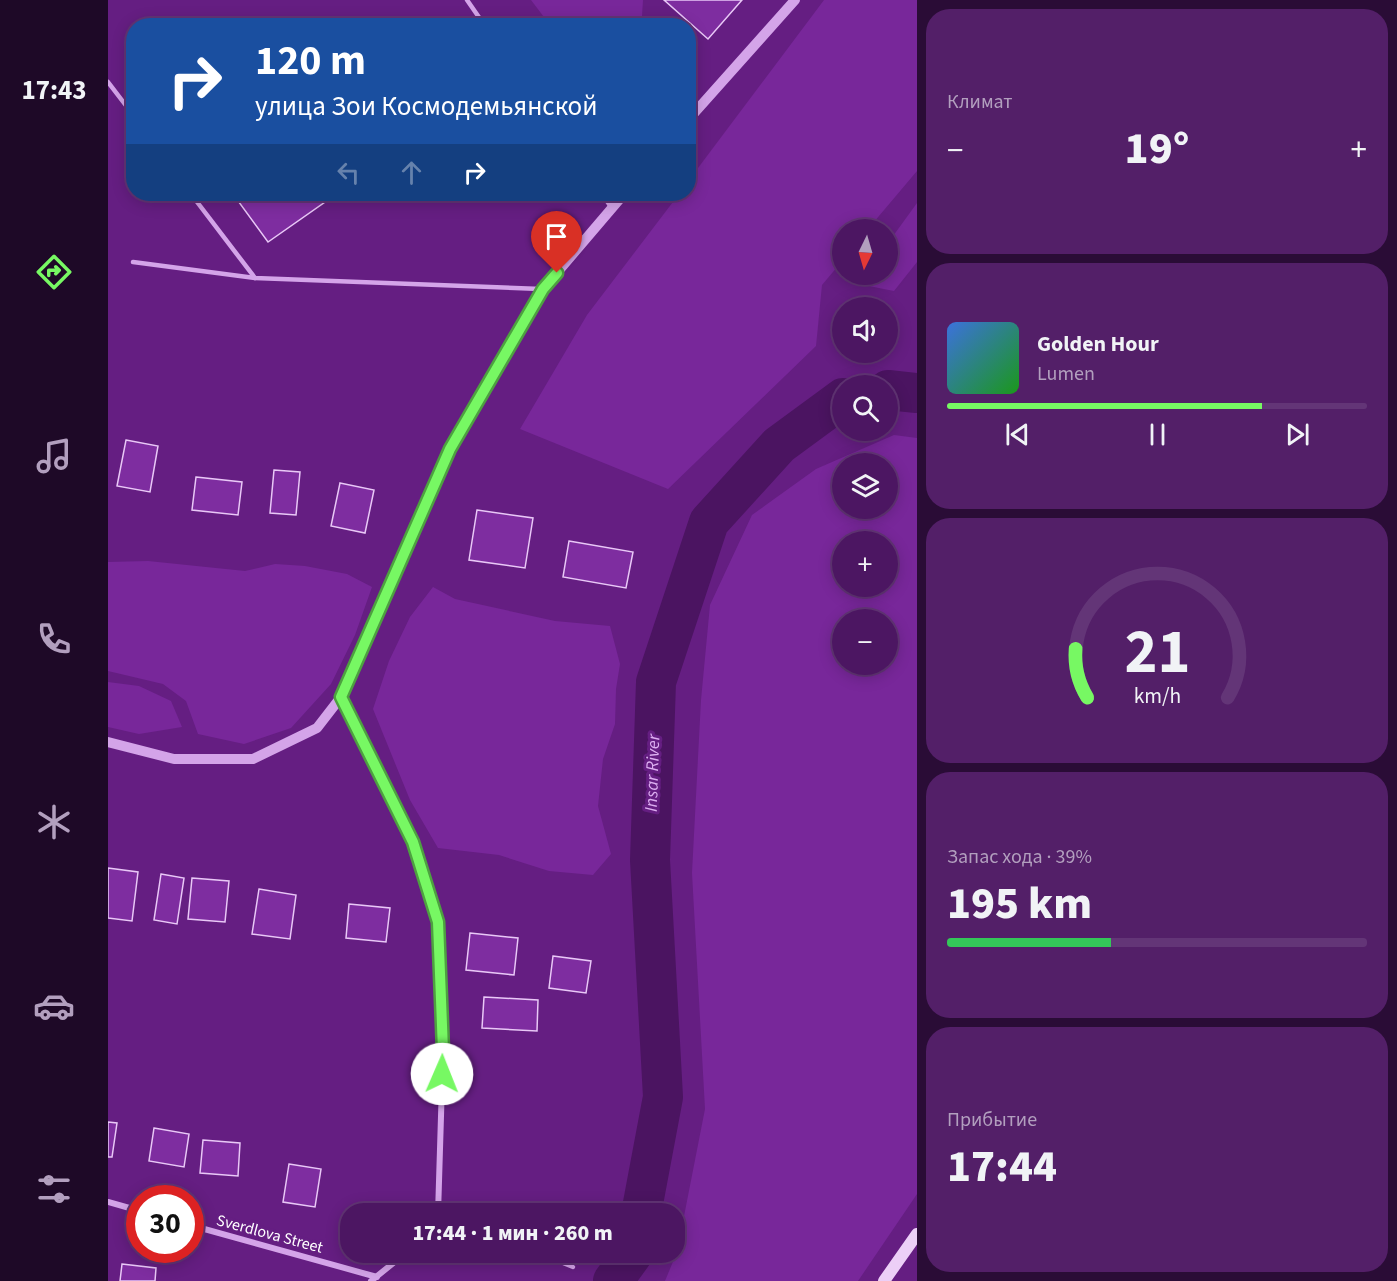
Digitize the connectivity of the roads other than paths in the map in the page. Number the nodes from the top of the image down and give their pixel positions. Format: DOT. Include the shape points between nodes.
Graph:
graph roads {
  1 [pos="467,0"];
  2 [pos="795,0"];
  3 [pos="479,18"];
  4 [pos="108,82"];
  5 [pos="126,106"];
  6 [pos="696,111"];
  7 [pos="197,201"];
  8 [pos="607,201"];
  9 [pos="617,201"];
  10 [pos="611,207"];
  11 [pos="133,262"];
  12 [pos="255,278"];
  13 [pos="543,289"];
  14 [pos="341,697"];
  15 [pos="108,742"];
  16 [pos="108,1202"];
  17 [pos="438,1203"];
  18 [pos="126,1207"];
  19 [pos="204,1229"];
  20 [pos="917,1234"];
  21 [pos="393,1263"];
  22 [pos="563,1263"];
  23 [pos="573,1267"];
  24 [pos="377,1276"];
  25 [pos="371,1281"];
  26 [pos="884,1281"];
  1 -- 3 [label="lane"];
  2 -- 6 [label="street"];
  4 -- 5 [label="lane"];
  7 -- 12 [label="lane"];
  8 -- 10 [label="lane"];
  9 -- 10 [label="street"];
  10 -- 13 [label="street"];
  11 -- 12 [label="lane"];
  12 -- 13 [label="lane"];
  13 -- 14 [label="street" via="450,449"];
  14 -- 15 [label="street" via="317,728 253,759 174,759"];
  14 -- 17 [label="street" via="413,842 438,922 443,1051"];
  16 -- 18 [label="street"];
  19 -- 24 [label="street, Sverdlova Street"];
  20 -- 26 [label="main road"];
  21 -- 24 [label="street"];
  22 -- 23 [label="lane"];
  24 -- 25 [label="street"];
}
